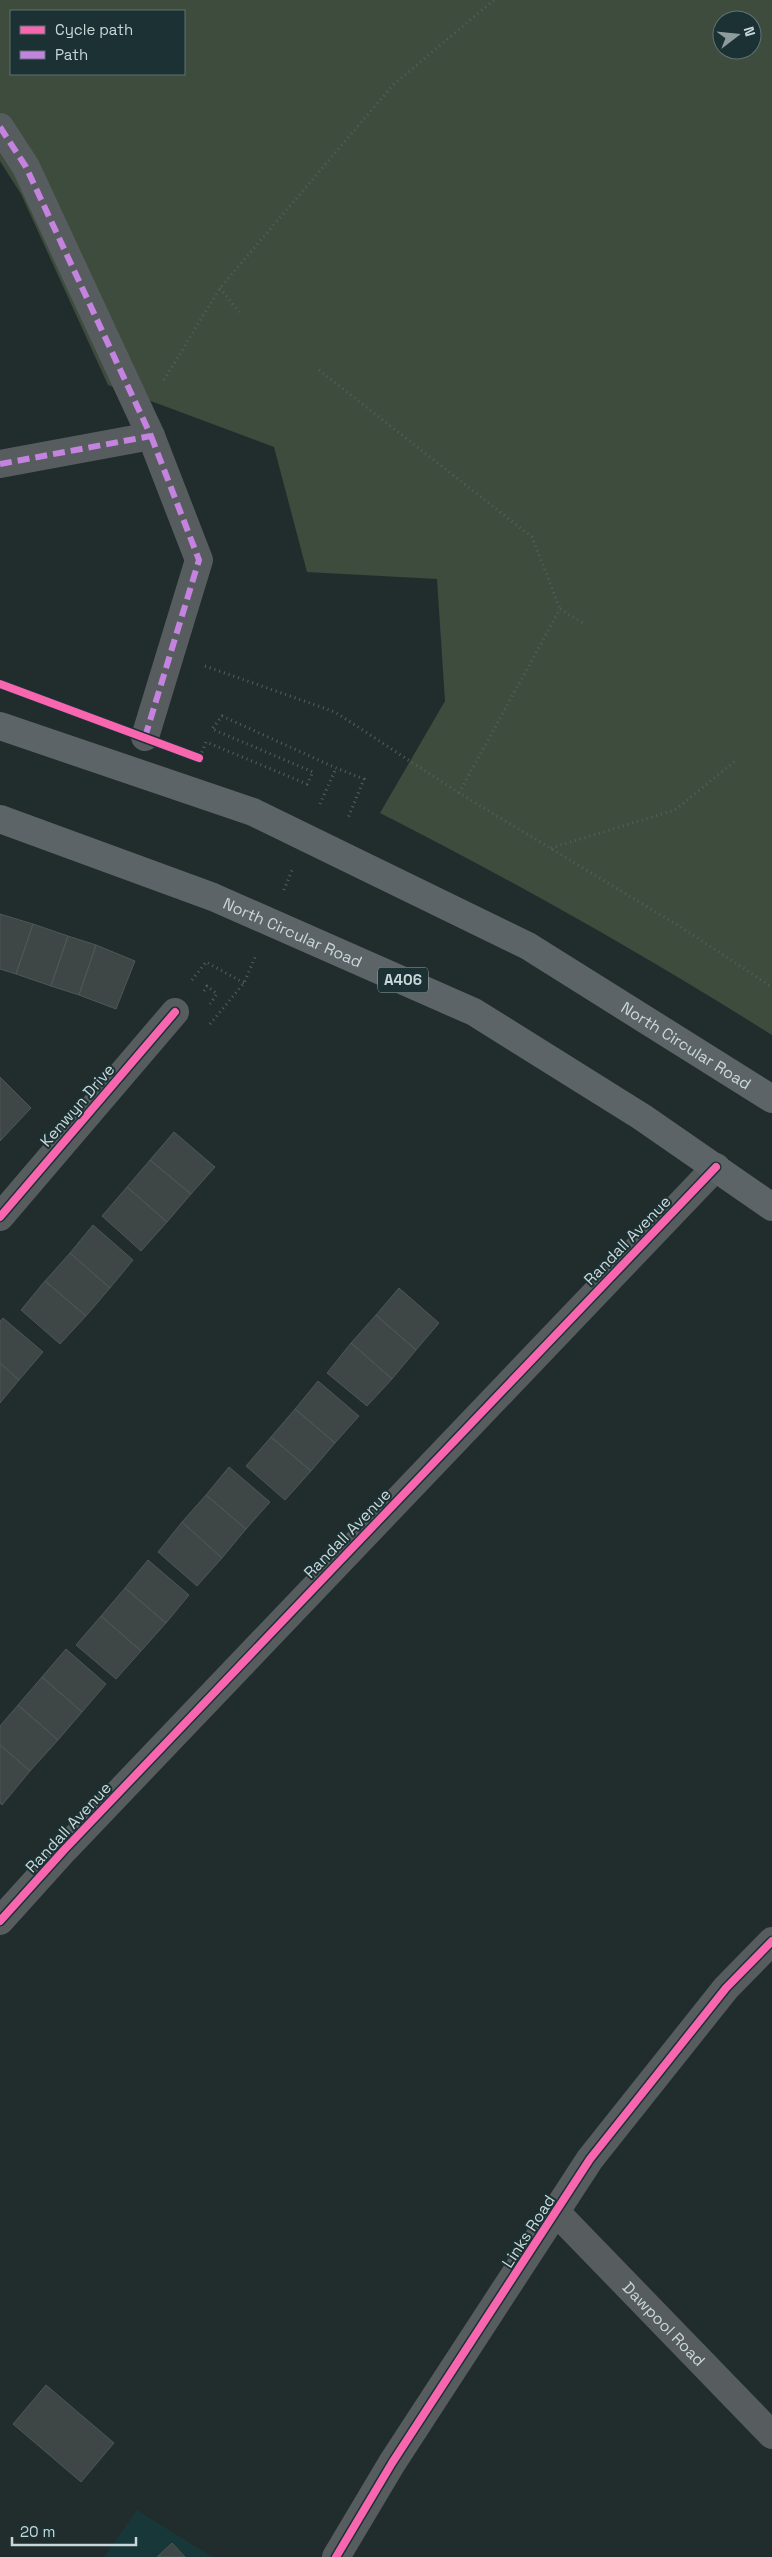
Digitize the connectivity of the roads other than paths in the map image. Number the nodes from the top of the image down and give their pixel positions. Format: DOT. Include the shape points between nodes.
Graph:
graph roads {
  1 [pos="0,127"];
  2 [pos="152,436"];
  3 [pos="0,464"];
  4 [pos="0,726"];
  5 [pos="145,737"];
  6 [pos="0,819"];
  7 [pos="176,1012"];
  8 [pos="772,1099"];
  9 [pos="716,1167"];
  10 [pos="772,1207"];
  11 [pos="0,1217"];
  12 [pos="0,1921"];
  13 [pos="772,1941"];
  14 [pos="557,2213"];
  15 [pos="772,2435"];
  16 [pos="336,2557"];
  1 -- 2 [label="street" via="26,167"];
  2 -- 3 [label="street"];
  2 -- 5 [label="street" via="198,560"];
  4 -- 8 [label="highway, North Circular Road" via="253,812 528,946"];
  6 -- 9 [label="highway, North Circular Road / A406" via="213,897 474,1012"];
  7 -- 11 [label="street, Kenwyn Drive"];
  9 -- 10 [label="highway, North Circular Road / A406"];
  9 -- 12 [label="street, Randall Avenue"];
  13 -- 14 [label="street, Links Road" via="726,1988 596,2151"];
  14 -- 15 [label="street, Dawpool Road"];
  14 -- 16 [label="street, Links Road" via="392,2463"];
}
